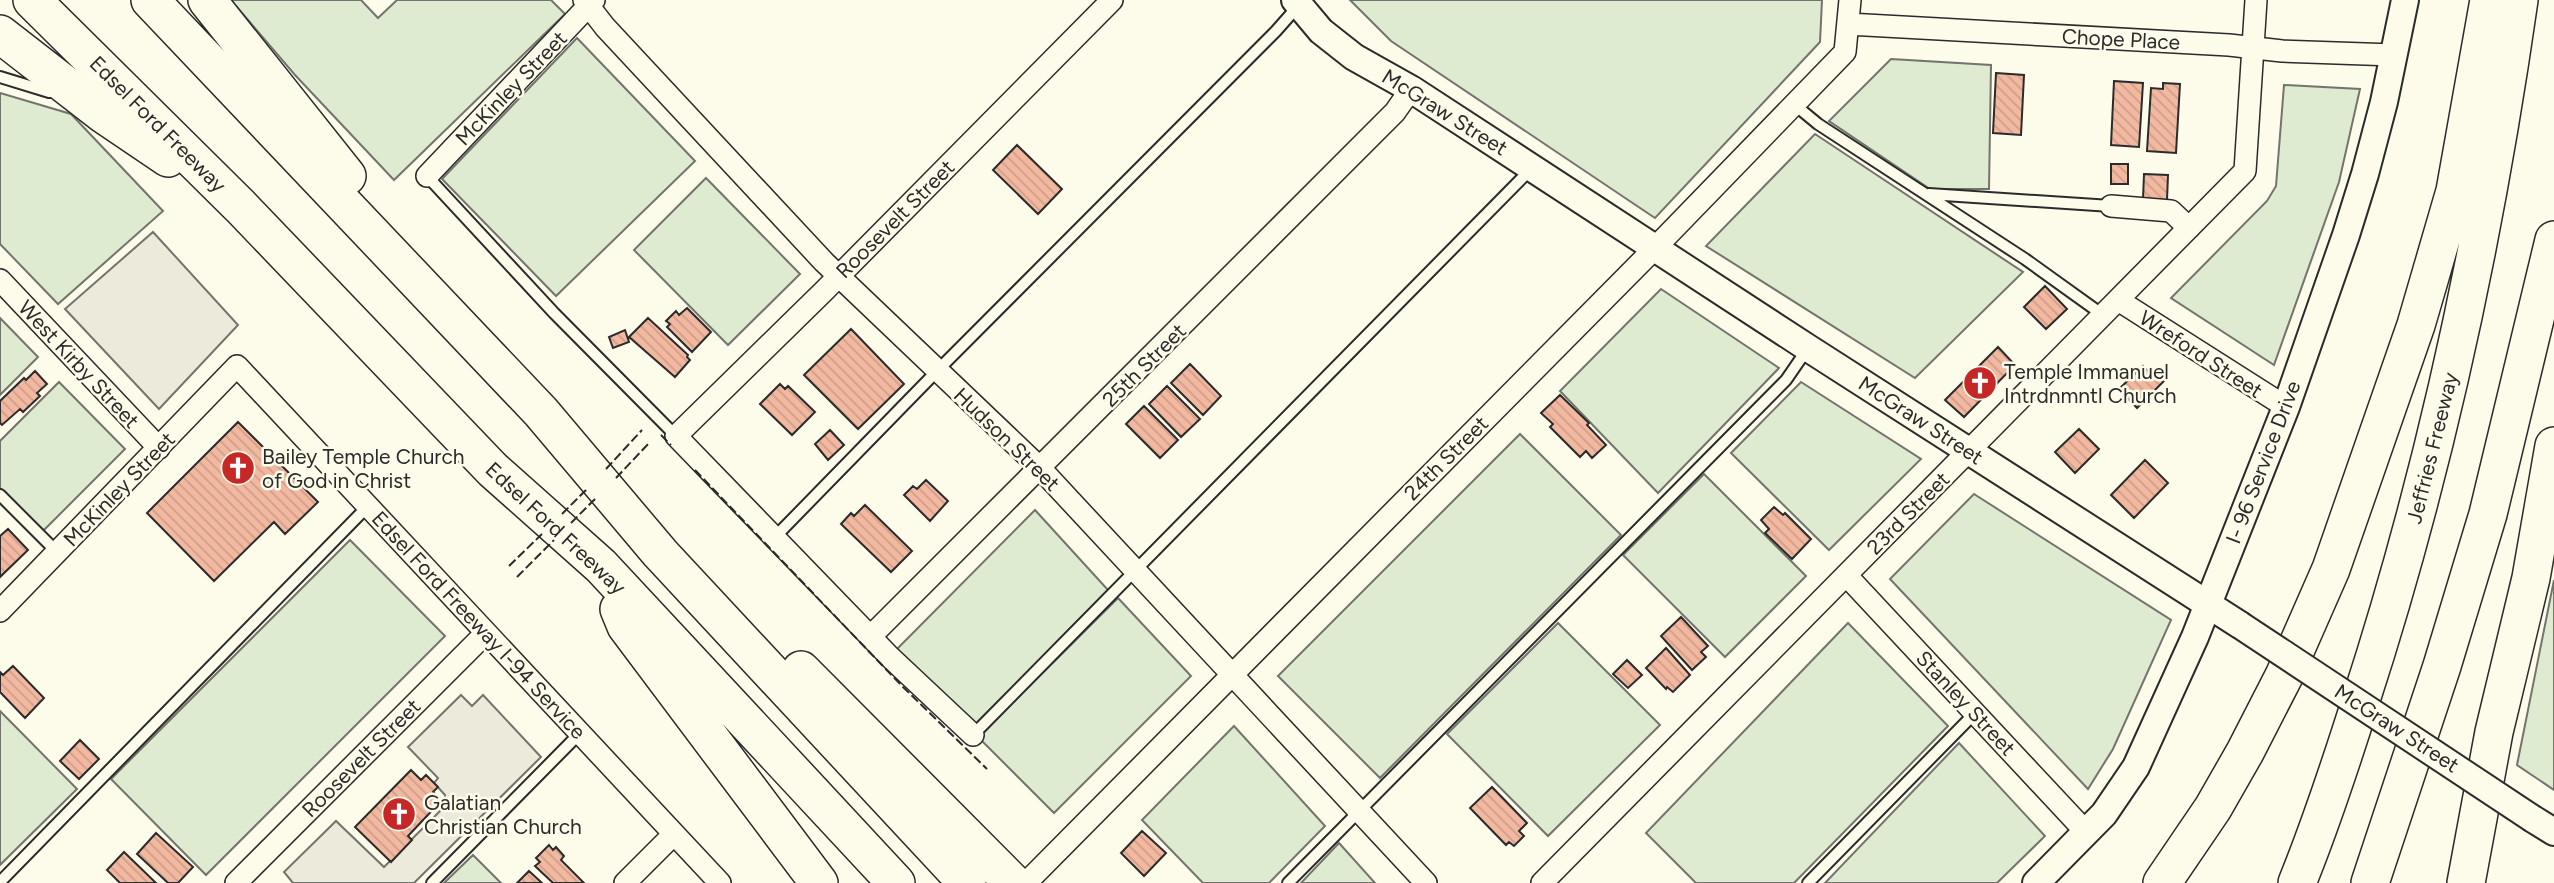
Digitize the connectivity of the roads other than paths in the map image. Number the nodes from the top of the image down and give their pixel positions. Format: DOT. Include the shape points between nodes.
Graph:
graph roads {
  1 [pos="32,0"];
  2 [pos="150,0"];
  3 [pos="207,0"];
  4 [pos="1112,0"];
  5 [pos="1850,0"];
  6 [pos="2256,0"];
  7 [pos="2404,0"];
  8 [pos="2489,0"];
  9 [pos="2519,0"];
  10 [pos="589,2"];
  11 [pos="1297,2"];
  12 [pos="1848,24"];
  13 [pos="0,34"];
  14 [pos="2253,48"];
  15 [pos="2394,55"];
  16 [pos="0,77"];
  17 [pos="1411,89"];
  18 [pos="49,92"];
  19 [pos="1795,105"];
  20 [pos="1532,168"];
  21 [pos="427,176"];
  22 [pos="1926,194"];
  23 [pos="2111,206"];
  24 [pos="241,207"];
  25 [pos="2189,228"];
  26 [pos="2554,240"];
  27 [pos="1655,248"];
  28 [pos="838,276"];
  29 [pos="0,280"];
  30 [pos="2111,307"];
  31 [pos="1808,348"];
  32 [pos="237,366"];
  33 [pos="937,371"];
  34 [pos="2286,407"];
  35 [pos="541,412"];
  36 [pos="676,436"];
  37 [pos="2554,446"];
  38 [pos="159,447"];
  39 [pos="1970,451"];
  40 [pos="1038,467"];
  41 [pos="0,495"];
  42 [pos="368,506"];
  43 [pos="775,537"];
  44 [pos="57,552"];
  45 [pos="660,553"];
  46 [pos="601,566"];
  47 [pos="1135,571"];
  48 [pos="1846,575"];
  49 [pos="2209,604"];
  50 [pos="0,611"];
  51 [pos="486,633"];
  52 [pos="872,635"];
  53 [pos="1233,675"];
  54 [pos="1975,713"];
  55 [pos="580,733"];
  56 [pos="973,736"];
  57 [pos="1360,811"];
  58 [pos="2544,826"];
  59 [pos="2086,832"];
  60 [pos="674,834"];
  61 [pos="0,882"];
  62 [pos="2162,882"];
  63 [pos="236,883"];
  64 [pos="432,883"];
  65 [pos="625,883"];
  66 [pos="720,883"];
  67 [pos="819,883"];
  68 [pos="896,883"];
  69 [pos="967,883"];
  70 [pos="1013,883"];
  71 [pos="1027,883"];
  72 [pos="1288,883"];
  73 [pos="1426,883"];
  74 [pos="1542,883"];
  75 [pos="1808,883"];
  76 [pos="2036,883"];
  77 [pos="2297,883"];
  78 [pos="2370,883"];
  79 [pos="2466,883"];
  1 -- 24 [label="highway, Edsel Ford Freeway"];
  2 -- 35 [label="highway"];
  3 -- 35 [label="highway" via="403,248"];
  4 -- 28 [label="street, Roosevelt Street"];
  5 -- 12 [label="street, 24th Street"];
  6 -- 14 [label="street, 23rd Street"];
  7 -- 15 [label="street, I- 96 Service Drive"];
  8 -- 62 [label="highway" via="2455,191 2416,325 2331,569 2245,752"];
  9 -- 77 [label="highway, Jeffries Freeway" via="2503,115 2436,444 2393,603"];
  10 -- 21 [label="street, McKinley Street"];
  10 -- 28 [label="street, Hudson Street" via="605,27"];
  11 -- 17 [label="street, McGraw Street" via="1321,31 1354,57"];
  11 -- 33 [label="lane" via="1276,31"];
  12 -- 14 [label="street, Chope Place"];
  12 -- 19 [label="street, 24th Street" via="1844,52"];
  13 -- 24 [label="highway" via="103,114"];
  14 -- 15 [label="street, Chope Place"];
  14 -- 25 [label="street, 23rd Street" via="2245,171"];
  15 -- 34 [label="street, I- 96 Service Drive" via="2365,174"];
  16 -- 18 [label="lane"];
  17 -- 20 [label="street, McGraw Street"];
  17 -- 40 [label="street, 25th Street" via="1395,112"];
  19 -- 22 [label="lane"];
  19 -- 27 [label="street, 24th Street"];
  20 -- 27 [label="street, McGraw Street"];
  20 -- 47 [label="lane"];
  21 -- 36 [label="lane"];
  22 -- 23 [label="lane"];
  22 -- 30 [label="lane" via="2075,293"];
  23 -- 25 [label="street" via="2171,211"];
  24 -- 46 [label="highway, Edsel Ford Freeway" via="493,470"];
  25 -- 30 [label="street, 23rd Street"];
  26 -- 78 [label="highway" via="2488,514"];
  27 -- 31 [label="street, McGraw Street"];
  27 -- 53 [label="street, 24th Street"];
  28 -- 33 [label="street, Hudson Street"];
  28 -- 36 [label="street, Roosevelt Street"];
  29 -- 38 [label="street, West Kirby Street"];
  30 -- 34 [label="street, Wreford Street"];
  30 -- 39 [label="street, 23rd Street"];
  31 -- 39 [label="street, McGraw Street"];
  31 -- 57 [label="lane" via="1786,380"];
  32 -- 38 [label="street, McKinley Street"];
  32 -- 42 [label="street, Edsel Ford Freeway I-94 Service"];
  33 -- 40 [label="street, Hudson Street"];
  33 -- 43 [label="lane"];
  34 -- 49 [label="street, I- 96 Service Drive"];
  35 -- 45 [label="highway"];
  36 -- 43 [label="street"];
  37 -- 79 [label="highway" via="2531,578 2494,732"];
  38 -- 44 [label="street, McKinley Street"];
  39 -- 48 [label="street, 23rd Street"];
  39 -- 49 [label="street, McGraw Street"];
  40 -- 47 [label="street, Hudson Street"];
  40 -- 52 [label="street, 25th Street"];
  41 -- 44 [label="lane"];
  42 -- 51 [label="street, Edsel Ford Freeway I-94 Service"];
  42 -- 61 [label="lane"];
  43 -- 52 [label="street"];
  44 -- 50 [label="street, McKinley Street"];
  45 -- 69 [label="highway"];
  45 -- 70 [label="highway" via="789,658"];
  46 -- 67 [label="highway" via="626,626"];
  46 -- 68 [label="highway, Edsel Ford Freeway"];
  47 -- 53 [label="street, Hudson Street"];
  47 -- 56 [label="lane"];
  48 -- 54 [label="street, Stanley Street"];
  48 -- 74 [label="street, 23rd Street"];
  49 -- 58 [label="street, McGraw Street, bridge"];
  49 -- 59 [label="street, I- 96 Service Drive" via="2136,766"];
  51 -- 55 [label="street, Edsel Ford Freeway I-94 Service"];
  51 -- 63 [label="street, Roosevelt Street"];
  52 -- 56 [label="street"];
  53 -- 57 [label="street, Hudson Street"];
  53 -- 71 [label="street, 24th Street"];
  54 -- 59 [label="street, Stanley Street"];
  54 -- 75 [label="lane"];
  55 -- 60 [label="street, Edsel Ford Freeway I-94 Service"];
  55 -- 64 [label="lane"];
  57 -- 72 [label="lane"];
  57 -- 73 [label="street, Hudson Street"];
  59 -- 76 [label="street, I- 96 Service Drive"];
  60 -- 65 [label="street"];
  60 -- 66 [label="street, Edsel Ford Freeway I-94 Service"];
}
